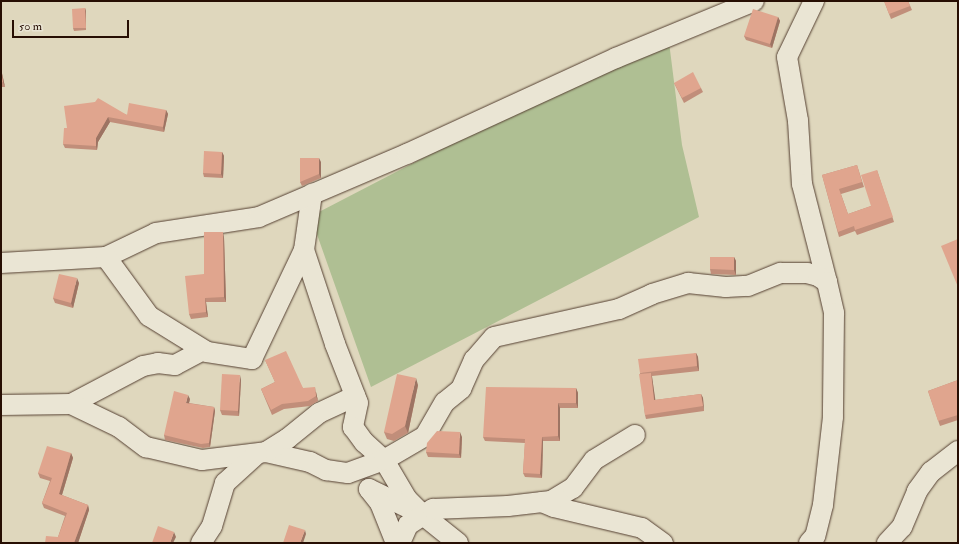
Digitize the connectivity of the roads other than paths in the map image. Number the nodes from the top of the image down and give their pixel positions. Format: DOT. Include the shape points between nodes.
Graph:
graph roads {
  1 [pos="754,1"];
  2 [pos="814,1"];
  3 [pos="312,194"];
  4 [pos="304,250"];
  5 [pos="106,257"];
  6 [pos="1,263"];
  7 [pos="827,282"];
  8 [pos="203,350"];
  9 [pos="355,396"];
  10 [pos="71,404"];
  11 [pos="1,405"];
  12 [pos="635,435"];
  13 [pos="958,451"];
  14 [pos="262,453"];
  15 [pos="384,460"];
  16 [pos="348,473"];
  17 [pos="396,481"];
  18 [pos="369,489"];
  19 [pos="542,502"];
  20 [pos="398,503"];
  21 [pos="424,515"];
  22 [pos="201,543"];
  23 [pos="398,543"];
  24 [pos="458,543"];
  25 [pos="663,543"];
  26 [pos="809,543"];
  27 [pos="888,543"];
  1 -- 3 [label="street" via="616,58 407,154"];
  2 -- 7 [label="street" via="788,57 798,121 802,184"];
  3 -- 4 [label="street"];
  3 -- 5 [label="street" via="259,217 156,234"];
  4 -- 8 [label="street" via="252,359"];
  4 -- 9 [label="street"];
  5 -- 6 [label="street"];
  5 -- 8 [label="street" via="149,316"];
  7 -- 15 [label="street" via="807,273 781,273 748,286 726,287 688,283 652,294 620,309 494,337 474,360 461,389 445,402 425,436"];
  7 -- 26 [label="street" via="834,313 833,417 823,505 815,536"];
  8 -- 10 [label="street" via="175,364 158,363 143,366"];
  9 -- 14 [label="street" via="319,413 281,444"];
  9 -- 15 [label="street" via="358,403 353,427 364,442"];
  10 -- 11 [label="street"];
  10 -- 14 [label="street" via="119,427 146,447 202,460"];
  12 -- 19 [label="street" via="594,460 573,488 552,501"];
  13 -- 27 [label="street" via="931,472 917,491 902,527"];
  14 -- 16 [label="street" via="310,462 326,470"];
  14 -- 22 [label="street" via="226,483 212,526"];
  15 -- 16 [label="street"];
  15 -- 17 [label="street"];
  16 -- 18 [label="street"];
  17 -- 20 [label="street"];
  17 -- 21 [label="street" via="407,499"];
  18 -- 20 [label="street"];
  18 -- 23 [label="street" via="380,503"];
  19 -- 21 [label="street" via="433,509"];
  19 -- 25 [label="street" via="567,511 642,528"];
  20 -- 21 [label="street"];
  20 -- 23 [label="street"];
  21 -- 23 [label="street" via="408,525"];
  21 -- 24 [label="street"];
}
